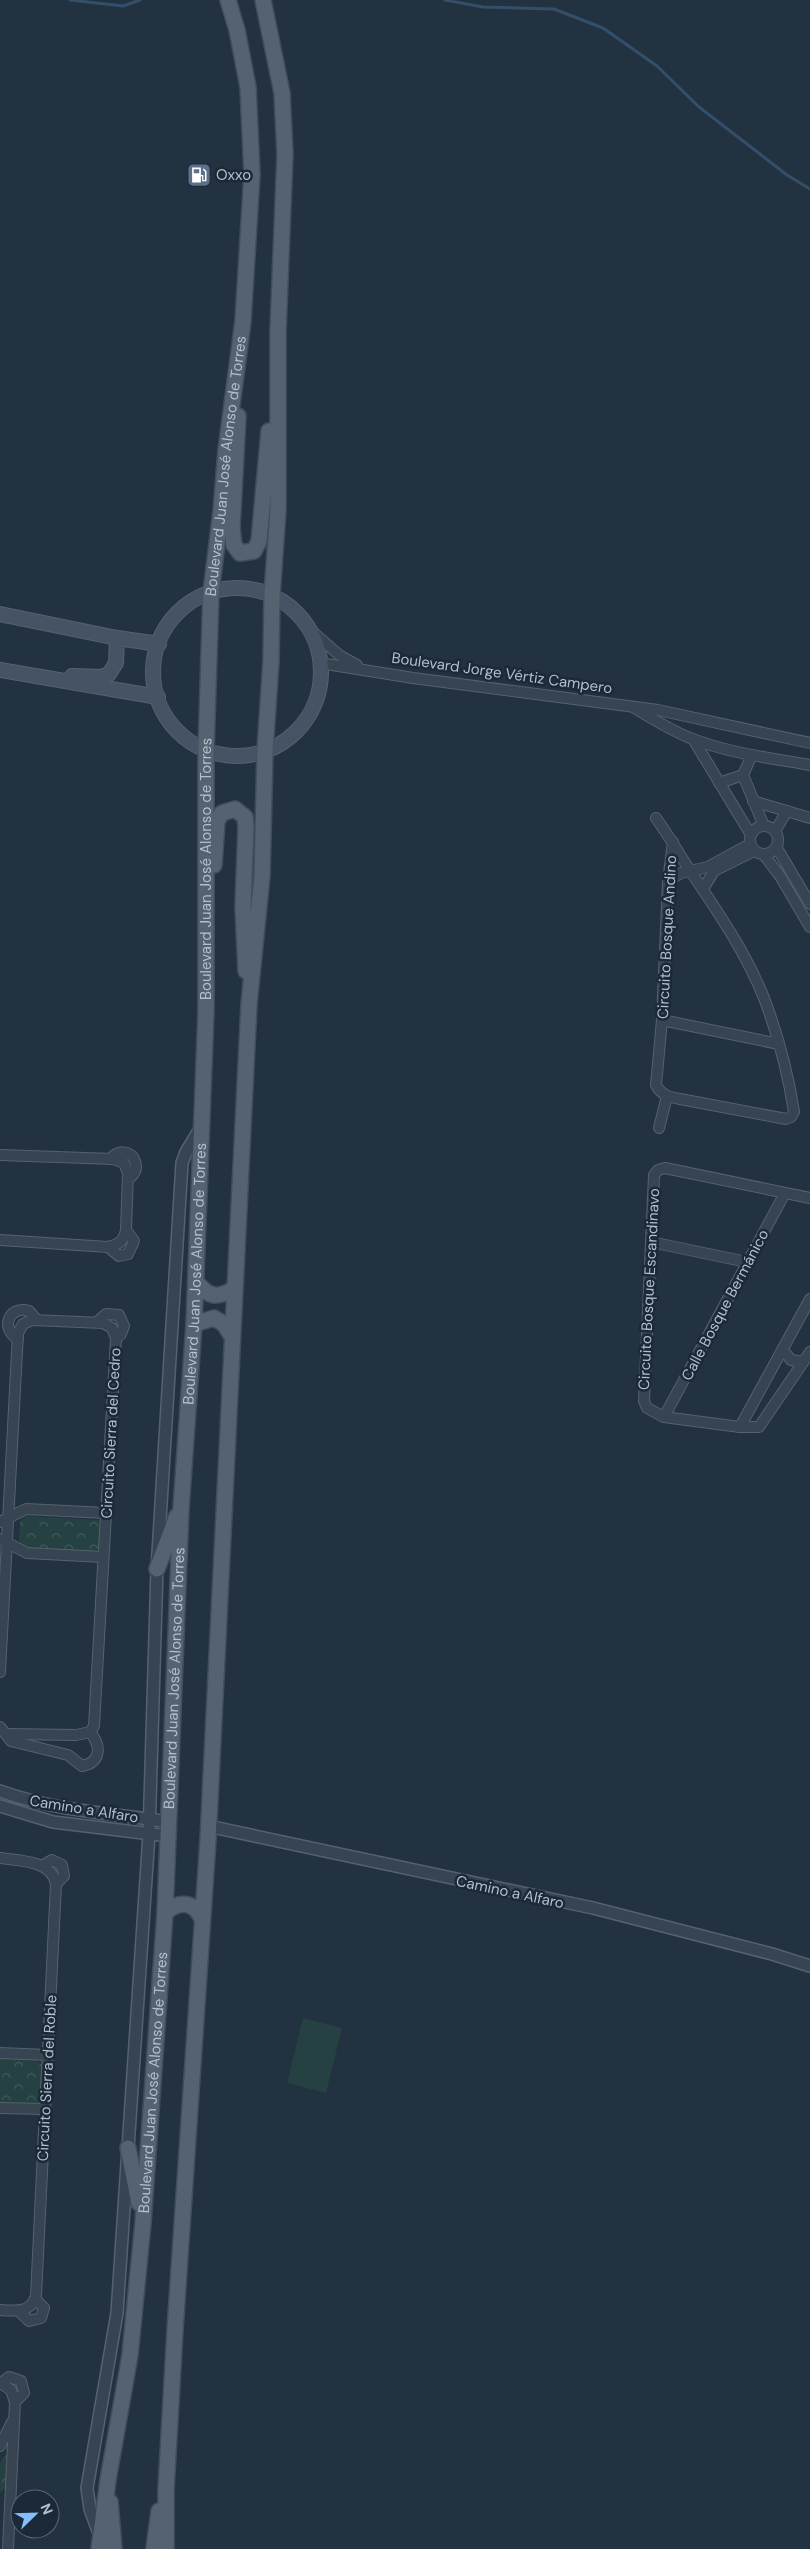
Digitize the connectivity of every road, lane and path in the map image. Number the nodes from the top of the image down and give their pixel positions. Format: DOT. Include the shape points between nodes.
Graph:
graph roads {
  1 [pos="228,0"];
  2 [pos="262,0"];
  3 [pos="236,365"];
  4 [pos="279,369"];
  5 [pos="211,592"];
  6 [pos="272,594"];
  7 [pos="0,614"];
  8 [pos="314,633"];
  9 [pos="117,638"];
  10 [pos="159,644"];
  11 [pos="320,662"];
  12 [pos="0,670"];
  13 [pos="367,670"];
  14 [pos="34,677"];
  15 [pos="158,697"];
  16 [pos="633,707"];
  17 [pos="693,739"];
  18 [pos="810,744"];
  19 [pos="206,750"];
  20 [pos="265,750"];
  21 [pos="752,755"];
  22 [pos="810,765"];
  23 [pos="743,775"];
  24 [pos="719,783"];
  25 [pos="754,800"];
  26 [pos="787,811"];
  27 [pos="656,818"];
  28 [pos="810,818"];
  29 [pos="764,826"];
  30 [pos="775,831"];
  31 [pos="673,842"];
  32 [pos="752,843"];
  33 [pos="776,848"];
  34 [pos="764,855"];
  35 [pos="690,871"];
  36 [pos="668,881"];
  37 [pos="703,889"];
  38 [pos="810,904"];
  39 [pos="807,914"];
  40 [pos="810,928"];
  41 [pos="205,936"];
  42 [pos="249,1004"];
  43 [pos="662,1020"];
  44 [pos="779,1044"];
  45 [pos="667,1096"];
  46 [pos="202,1126"];
  47 [pos="659,1128"];
  48 [pos="0,1155"];
  49 [pos="785,1193"];
  50 [pos="810,1198"];
  51 [pos="0,1240"];
  52 [pos="651,1242"];
  53 [pos="747,1262"];
  54 [pos="196,1282"];
  55 [pos="234,1290"];
  56 [pos="810,1299"];
  57 [pos="37,1320"];
  58 [pos="194,1324"];
  59 [pos="231,1335"];
  60 [pos="18,1339"];
  61 [pos="783,1350"];
  62 [pos="810,1352"];
  63 [pos="803,1362"];
  64 [pos="664,1417"];
  65 [pos="740,1427"];
  66 [pos="181,1508"];
  67 [pos="106,1513"];
  68 [pos="10,1517"];
  69 [pos="0,1522"];
  70 [pos="4,1542"];
  71 [pos="103,1557"];
  72 [pos="157,1569"];
  73 [pos="0,1672"];
  74 [pos="3,1730"];
  75 [pos="90,1732"];
  76 [pos="0,1791"];
  77 [pos="0,1806"];
  78 [pos="149,1819"];
  79 [pos="208,1826"];
  80 [pos="169,1829"];
  81 [pos="149,1834"];
  82 [pos="0,1858"];
  83 [pos="165,1913"];
  84 [pos="202,1919"];
  85 [pos="810,1966"];
  86 [pos="0,2053"];
  87 [pos="48,2055"];
  88 [pos="0,2108"];
  89 [pos="46,2109"];
  90 [pos="128,2148"];
  91 [pos="143,2223"];
  92 [pos="36,2299"];
  93 [pos="0,2310"];
  94 [pos="19,2311"];
  95 [pos="0,2383"];
  96 [pos="14,2418"];
  97 [pos="0,2446"];
  98 [pos="108,2480"];
  99 [pos="166,2489"];
  100 [pos="5,2499"];
  101 [pos="99,2542"];
  102 [pos="8,2549"];
  103 [pos="114,2549"];
  104 [pos="154,2549"];
  105 [pos="166,2549"];
  1 -- 3 [label="main road, Boulevard Juan José Alonso de Torres" via="243,59 251,113 247,276"];
  2 -- 4 [label="main road" via="277,61 285,122"];
  3 -- 4 [label="main road" via="238,449 232,528 234,545 240,553 254,551 258,542 271,406"];
  3 -- 5 [label="main road, Boulevard Juan José Alonso de Torres"];
  4 -- 6 [label="main road" via="278,510"];
  5 -- 6 [label="main road" via="240,588"];
  5 -- 10 [label="main road" via="194,600 177,615"];
  5 -- 19 [label="main road, Boulevard Juan José Alonso de Torres"];
  6 -- 8 [label="main road" via="296,610"];
  6 -- 20 [label="main road"];
  7 -- 9 [label="main road"];
  8 -- 11 [label="main road"];
  8 -- 13 [label="street, Boulevard Jorge Vértiz Campero" via="339,655"];
  9 -- 10 [label="main road"];
  9 -- 14 [label="main road" via="116,663 109,674 101,677"];
  10 -- 15 [label="main road" via="154,668"];
  11 -- 13 [label="street, Boulevard Jorge Vértiz Campero"];
  11 -- 20 [label="main road" via="317,690 307,715 288,736"];
  12 -- 14 [label="main road"];
  13 -- 16 [label="street, Boulevard Jorge Vértiz Campero"];
  14 -- 15 [label="main road"];
  15 -- 19 [label="main road" via="178,731 192,744"];
  16 -- 17 [label="street, Boulevard Jorge Vértiz Campero"];
  16 -- 18 [label="street, Boulevard Jorge Vértiz Campero"];
  17 -- 21 [label="street, Boulevard Jorge Vértiz Campero"];
  17 -- 24 [label="street"];
  19 -- 20 [label="main road" via="235,758"];
  19 -- 41 [label="main road, Boulevard Juan José Alonso de Torres"];
  20 -- 42 [label="main road" via="262,876"];
  21 -- 22 [label="street, Boulevard Jorge Vértiz Campero"];
  21 -- 23 [label="street"];
  23 -- 24 [label="street"];
  23 -- 25 [label="street"];
  24 -- 32 [label="street"];
  25 -- 26 [label="street"];
  25 -- 29 [label="street"];
  26 -- 28 [label="street"];
  26 -- 30 [label="street"];
  27 -- 31 [label="street"];
  29 -- 30 [label="street"];
  29 -- 32 [label="street" via="754,830"];
  30 -- 33 [label="street" via="778,836"];
  31 -- 35 [label="street, Circuito Bosque Andino"];
  31 -- 36 [label="street, Circuito Bosque Andino"];
  32 -- 34 [label="street"];
  32 -- 35 [label="street, Circuito Bosque Andino" via="708,867"];
  32 -- 37 [label="street" via="714,871"];
  33 -- 34 [label="street" via="771,854"];
  33 -- 38 [label="street"];
  34 -- 39 [label="street"];
  35 -- 36 [label="street"];
  35 -- 37 [label="street"];
  36 -- 43 [label="street, Circuito Bosque Andino"];
  37 -- 44 [label="street" via="752,972"];
  39 -- 40 [label="street"];
  41 -- 42 [label="main road" via="217,821 222,813 235,809 245,817 246,827 243,941"];
  41 -- 46 [label="main road, Boulevard Juan José Alonso de Torres"];
  42 -- 55 [label="main road"];
  43 -- 44 [label="street"];
  43 -- 45 [label="street, Circuito Bosque Andino" via="656,1085"];
  44 -- 45 [label="street" via="794,1112 791,1117 786,1119"];
  45 -- 47 [label="street"];
  46 -- 54 [label="main road, Boulevard Juan José Alonso de Torres"];
  46 -- 72 [label="street" via="182,1163"];
  48 -- 51 [label="street" via="110,1159 124,1163 128,1180 126,1230 120,1242 108,1247"];
  49 -- 50 [label="street, Circuito Bosque Escandinavo"];
  49 -- 52 [label="street, Circuito Bosque Escandinavo" via="665,1168 658,1170 654,1175"];
  49 -- 53 [label="street, Calle Bosque Bermánico"];
  52 -- 53 [label="street"];
  52 -- 64 [label="street, Circuito Bosque Escandinavo" via="644,1401 647,1408"];
  53 -- 64 [label="street, Calle Bosque Bermánico"];
  54 -- 55 [label="main road" via="215,1297"];
  54 -- 58 [label="main road, Boulevard Juan José Alonso de Torres"];
  55 -- 59 [label="main road"];
  56 -- 61 [label="street"];
  57 -- 60 [label="street" via="23,1324"];
  57 -- 60 [label="street" via="23,1309 11,1314 8,1331"];
  57 -- 67 [label="street, Circuito Sierra del Cedro" via="97,1322 110,1326 116,1338"];
  58 -- 59 [label="main road" via="214,1318 224,1324"];
  58 -- 66 [label="main road, Boulevard Juan José Alonso de Torres"];
  59 -- 79 [label="main road"];
  60 -- 68 [label="street"];
  61 -- 63 [label="street" via="791,1360"];
  61 -- 65 [label="street"];
  62 -- 63 [label="street"];
  63 -- 65 [label="street" via="759,1426"];
  64 -- 65 [label="street, Circuito Bosque Escandinavo"];
  66 -- 72 [label="main road"];
  66 -- 80 [label="main road, Boulevard Juan José Alonso de Torres"];
  67 -- 68 [label="street" via="26,1509"];
  67 -- 71 [label="street, Circuito Sierra del Cedro"];
  68 -- 69 [label="street"];
  68 -- 70 [label="street"];
  70 -- 71 [label="street" via="26,1553"];
  70 -- 73 [label="street"];
  71 -- 75 [label="street, Circuito Sierra del Cedro" via="94,1726"];
  72 -- 78 [label="street"];
  74 -- 75 [label="street" via="76,1735"];
  74 -- 75 [label="street" via="20,1745 60,1753 82,1766 94,1761 99,1751 97,1740"];
  76 -- 78 [label="street, Camino a Alfaro" via="56,1807"];
  77 -- 81 [label="street, Camino a Alfaro" via="53,1822"];
  78 -- 80 [label="street, Camino a Alfaro"];
  78 -- 81 [label="street"];
  79 -- 84 [label="main road"];
  79 -- 85 [label="street, Camino a Alfaro" via="593,1908"];
  80 -- 81 [label="street, Camino a Alfaro"];
  80 -- 83 [label="main road, Boulevard Juan José Alonso de Torres"];
  81 -- 90 [label="street"];
  82 -- 87 [label="street, Circuito Sierra del Roble" via="42,1866 52,1873 56,1884"];
  83 -- 84 [label="main road" via="173,1905 184,1903 192,1906"];
  83 -- 91 [label="main road, Boulevard Juan José Alonso de Torres"];
  84 -- 99 [label="main road"];
  86 -- 87 [label="street"];
  87 -- 89 [label="street, Circuito Sierra del Roble"];
  88 -- 89 [label="street"];
  89 -- 92 [label="street, Circuito Sierra del Roble"];
  90 -- 91 [label="main road"];
  90 -- 101 [label="street" via="115,2330 87,2488"];
  91 -- 98 [label="main road, Boulevard Juan José Alonso de Torres" via="130,2355"];
  92 -- 94 [label="street" via="30,2307"];
  92 -- 94 [label="street, Circuito Sierra del Roble" via="44,2308 41,2318 29,2321"];
  93 -- 94 [label="street"];
  95 -- 96 [label="street" via="12,2390"];
  96 -- 97 [label="street"];
  96 -- 100 [label="street"];
  98 -- 101 [label="main road, Boulevard Juan José Alonso de Torres"];
  98 -- 103 [label="main road"];
  99 -- 104 [label="main road" via="155,2525"];
  99 -- 105 [label="main road"];
  100 -- 102 [label="street"];
}
